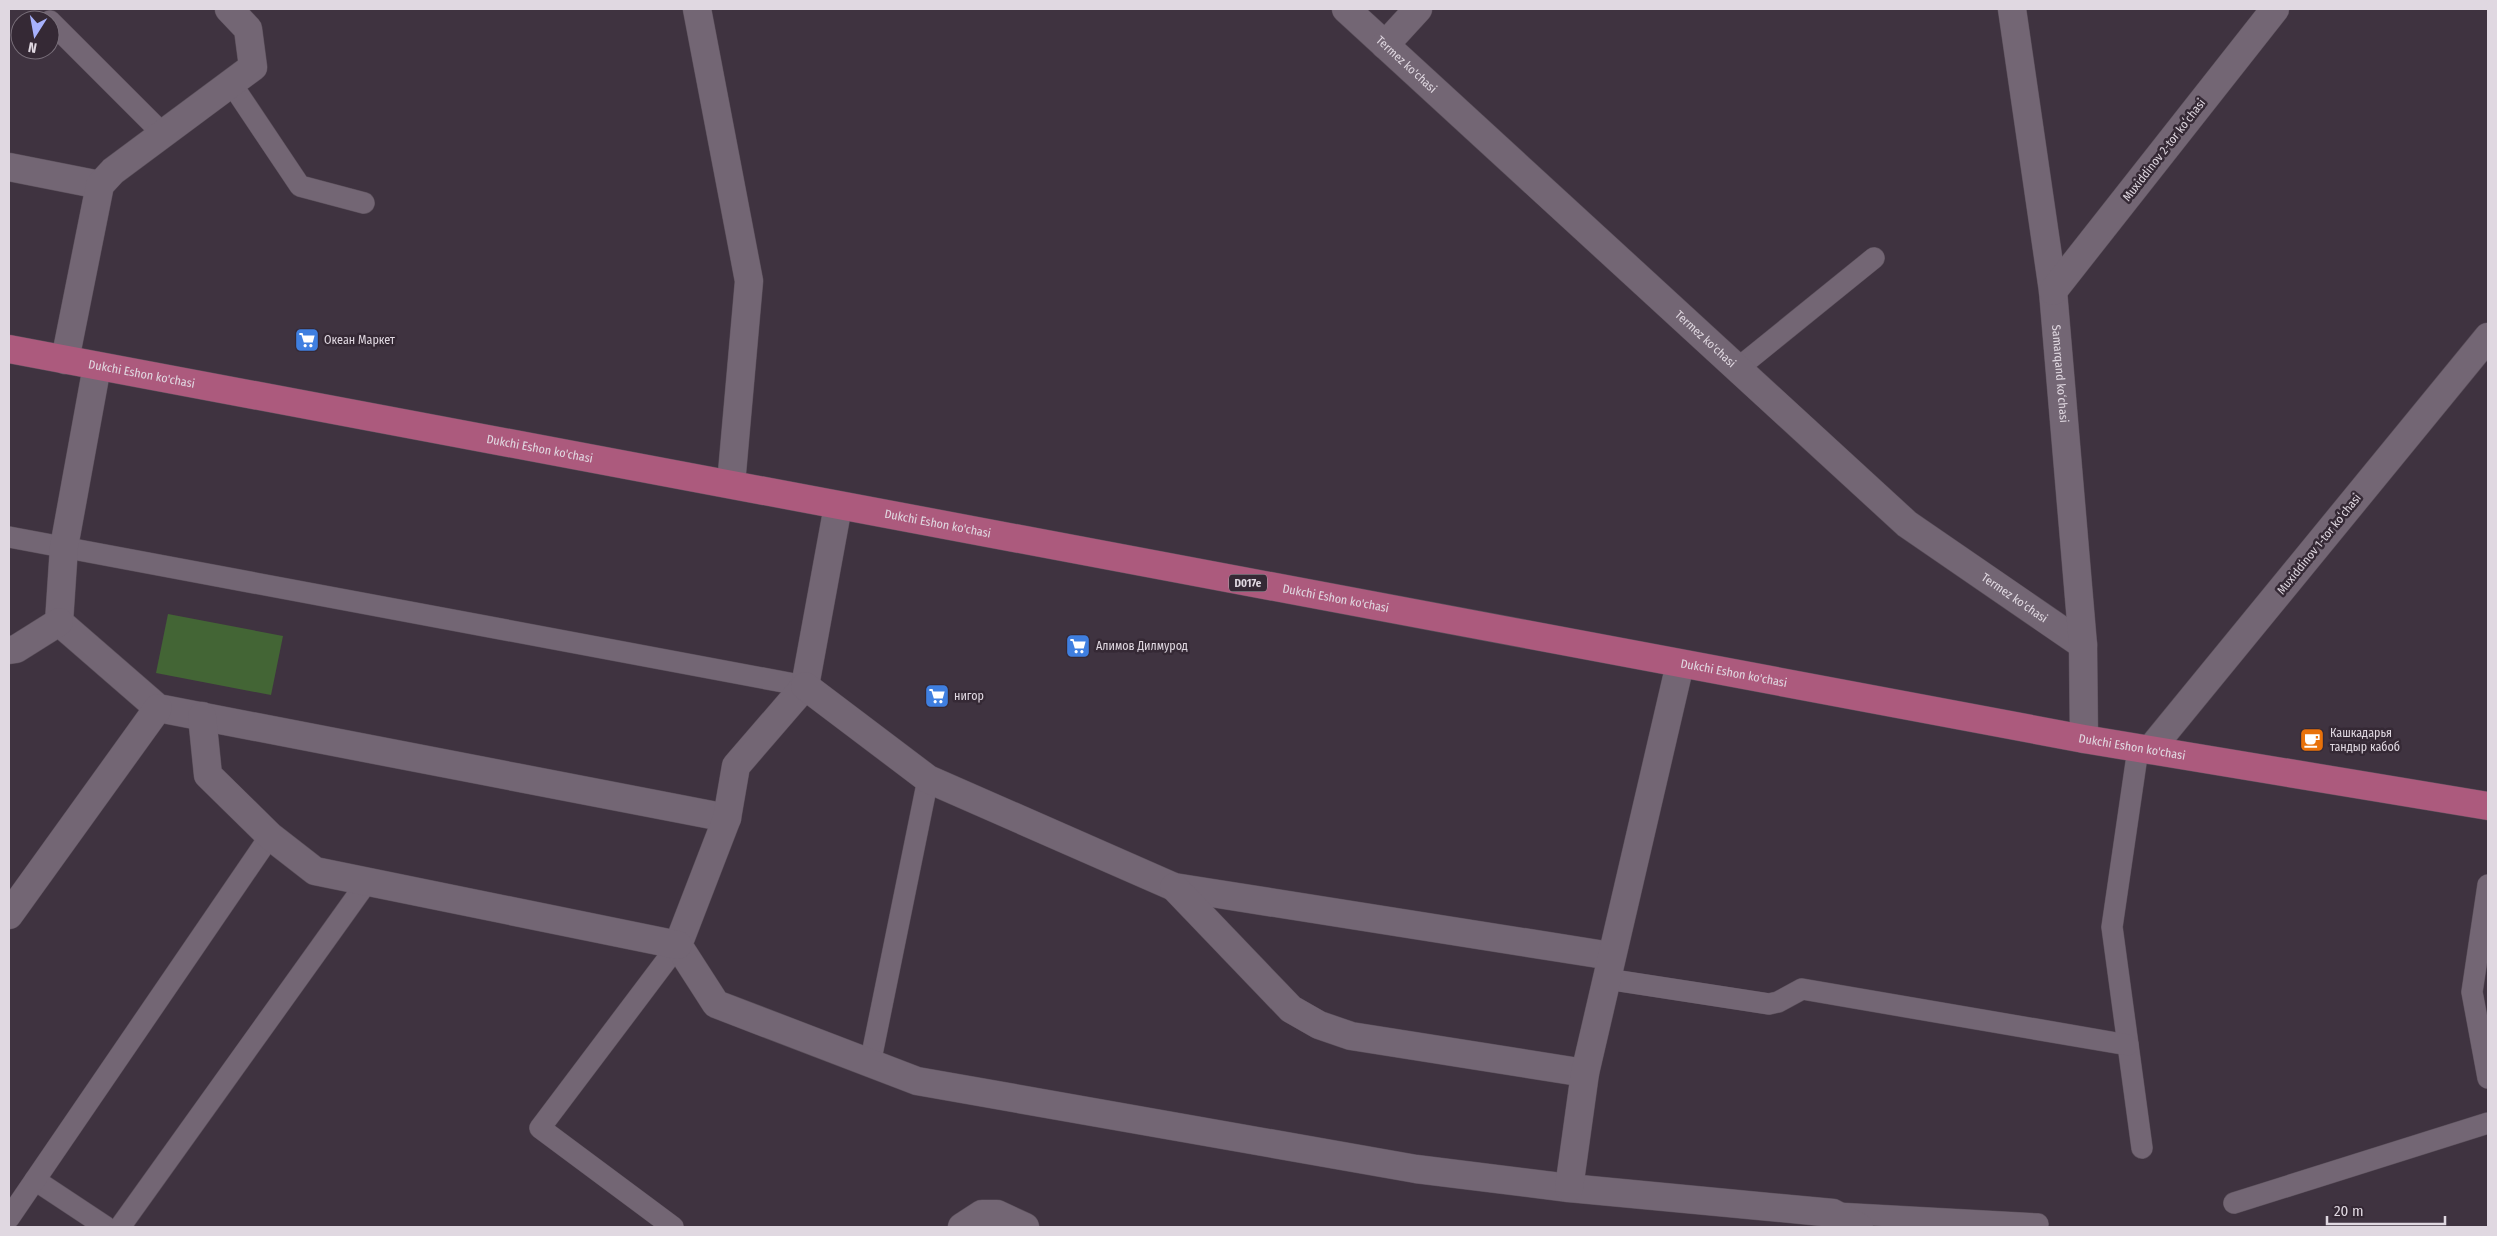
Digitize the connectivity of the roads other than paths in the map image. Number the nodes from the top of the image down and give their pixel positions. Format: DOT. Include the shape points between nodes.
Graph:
graph roads {
  1 [pos="229,9"];
  2 [pos="698,9"];
  3 [pos="1346,9"];
  4 [pos="1418,9"];
  5 [pos="2012,9"];
  6 [pos="2275,9"];
  7 [pos="60,30"];
  8 [pos="1385,44"];
  9 [pos="231,83"];
  10 [pos="163,134"];
  11 [pos="9,167"];
  12 [pos="100,185"];
  13 [pos="364,203"];
  14 [pos="1874,258"];
  15 [pos="2053,291"];
  16 [pos="2488,337"];
  17 [pos="9,349"];
  18 [pos="66,360"];
  19 [pos="97,366"];
  20 [pos="1737,369"];
  21 [pos="731,484"];
  22 [pos="838,506"];
  23 [pos="9,537"];
  24 [pos="64,547"];
  25 [pos="60,622"];
  26 [pos="2083,645"];
  27 [pos="9,650"];
  28 [pos="1680,664"];
  29 [pos="805,686"];
  30 [pos="158,708"];
  31 [pos="202,716"];
  32 [pos="2084,739"];
  33 [pos="2144,749"];
  34 [pos="928,779"];
  35 [pos="2488,806"];
  36 [pos="726,818"];
  37 [pos="270,836"];
  38 [pos="367,882"];
  39 [pos="2488,885"];
  40 [pos="1174,887"];
  41 [pos="9,915"];
  42 [pos="678,945"];
  43 [pos="1609,967"];
  44 [pos="2128,1045"];
  45 [pos="870,1064"];
  46 [pos="1585,1072"];
  47 [pos="2488,1078"];
  48 [pos="2488,1123"];
  49 [pos="2142,1148"];
  50 [pos="35,1180"];
  51 [pos="1569,1188"];
  52 [pos="2234,1203"];
  53 [pos="1833,1213"];
  54 [pos="9,1218"];
  55 [pos="2038,1224"];
  56 [pos="106,1227"];
  57 [pos="120,1227"];
  58 [pos="673,1227"];
  59 [pos="962,1227"];
  60 [pos="1025,1227"];
  61 [pos="1859,1227"];
  1 -- 9 [label="street" via="248,29 253,67"];
  2 -- 21 [label="street" via="749,281"];
  3 -- 8 [label="street, Termez ko'chasi"];
  4 -- 8 [label="street"];
  5 -- 15 [label="street, Samarqand ko‘chasi"];
  6 -- 15 [label="street, Muxiddinov 2-tor koʻchasi"];
  7 -- 10 [label="lane"];
  8 -- 20 [label="street, Termez ko'chasi"];
  9 -- 10 [label="street"];
  9 -- 13 [label="lane" via="300,186"];
  10 -- 12 [label="street" via="113,171"];
  11 -- 12 [label="street"];
  12 -- 18 [label="street"];
  14 -- 20 [label="lane"];
  15 -- 26 [label="street, Samarqand ko‘chasi"];
  16 -- 33 [label="street, Muxiddinov 1-tor koʻchasi"];
  17 -- 18 [label="main road, Dukchi Eshon ko'chasi / D017e"];
  18 -- 19 [label="main road, Dukchi Eshon ko'chasi / D017e"];
  19 -- 21 [label="main road, Dukchi Eshon ko'chasi / D017e"];
  19 -- 24 [label="street"];
  20 -- 26 [label="street, Termez ko'chasi" via="1907,524"];
  21 -- 22 [label="main road, Dukchi Eshon ko'chasi / D017e"];
  22 -- 28 [label="main road, Dukchi Eshon ko'chasi / D017e"];
  22 -- 29 [label="street"];
  23 -- 24 [label="lane"];
  24 -- 25 [label="street"];
  24 -- 29 [label="lane"];
  25 -- 27 [label="street"];
  25 -- 30 [label="street"];
  26 -- 32 [label="street, Samarqand ko‘chasi"];
  28 -- 32 [label="main road, Dukchi Eshon ko'chasi / D017e"];
  28 -- 43 [label="street"];
  29 -- 34 [label="street"];
  29 -- 36 [label="street" via="736,766"];
  30 -- 31 [label="street"];
  30 -- 41 [label="street"];
  31 -- 36 [label="street"];
  31 -- 37 [label="street" via="208,775"];
  32 -- 33 [label="main road, Dukchi Eshon ko'chasi / D017e"];
  33 -- 35 [label="main road, Dukchi Eshon ko'chasi / D017e"];
  33 -- 44 [label="lane" via="2112,927"];
  34 -- 40 [label="street"];
  34 -- 45 [label="lane"];
  36 -- 42 [label="street"];
  37 -- 38 [label="street" via="315,871"];
  37 -- 50 [label="lane"];
  38 -- 42 [label="street"];
  38 -- 57 [label="lane"];
  39 -- 47 [label="lane" via="2472,992"];
  40 -- 43 [label="street"];
  40 -- 46 [label="street" via="1291,1009 1319,1025 1351,1036"];
  42 -- 45 [label="street" via="716,1004"];
  42 -- 58 [label="lane" via="540,1128"];
  43 -- 44 [label="lane" via="1769,1004 1802,989"];
  43 -- 46 [label="street"];
  44 -- 49 [label="lane"];
  45 -- 51 [label="street" via="917,1081 1416,1169"];
  46 -- 51 [label="street"];
  48 -- 52 [label="lane"];
  50 -- 54 [label="lane"];
  50 -- 56 [label="lane"];
  51 -- 53 [label="street"];
  53 -- 55 [label="lane"];
  53 -- 61 [label="street"];
  59 -- 60 [label="street" via="982,1214 997,1214"];
}
